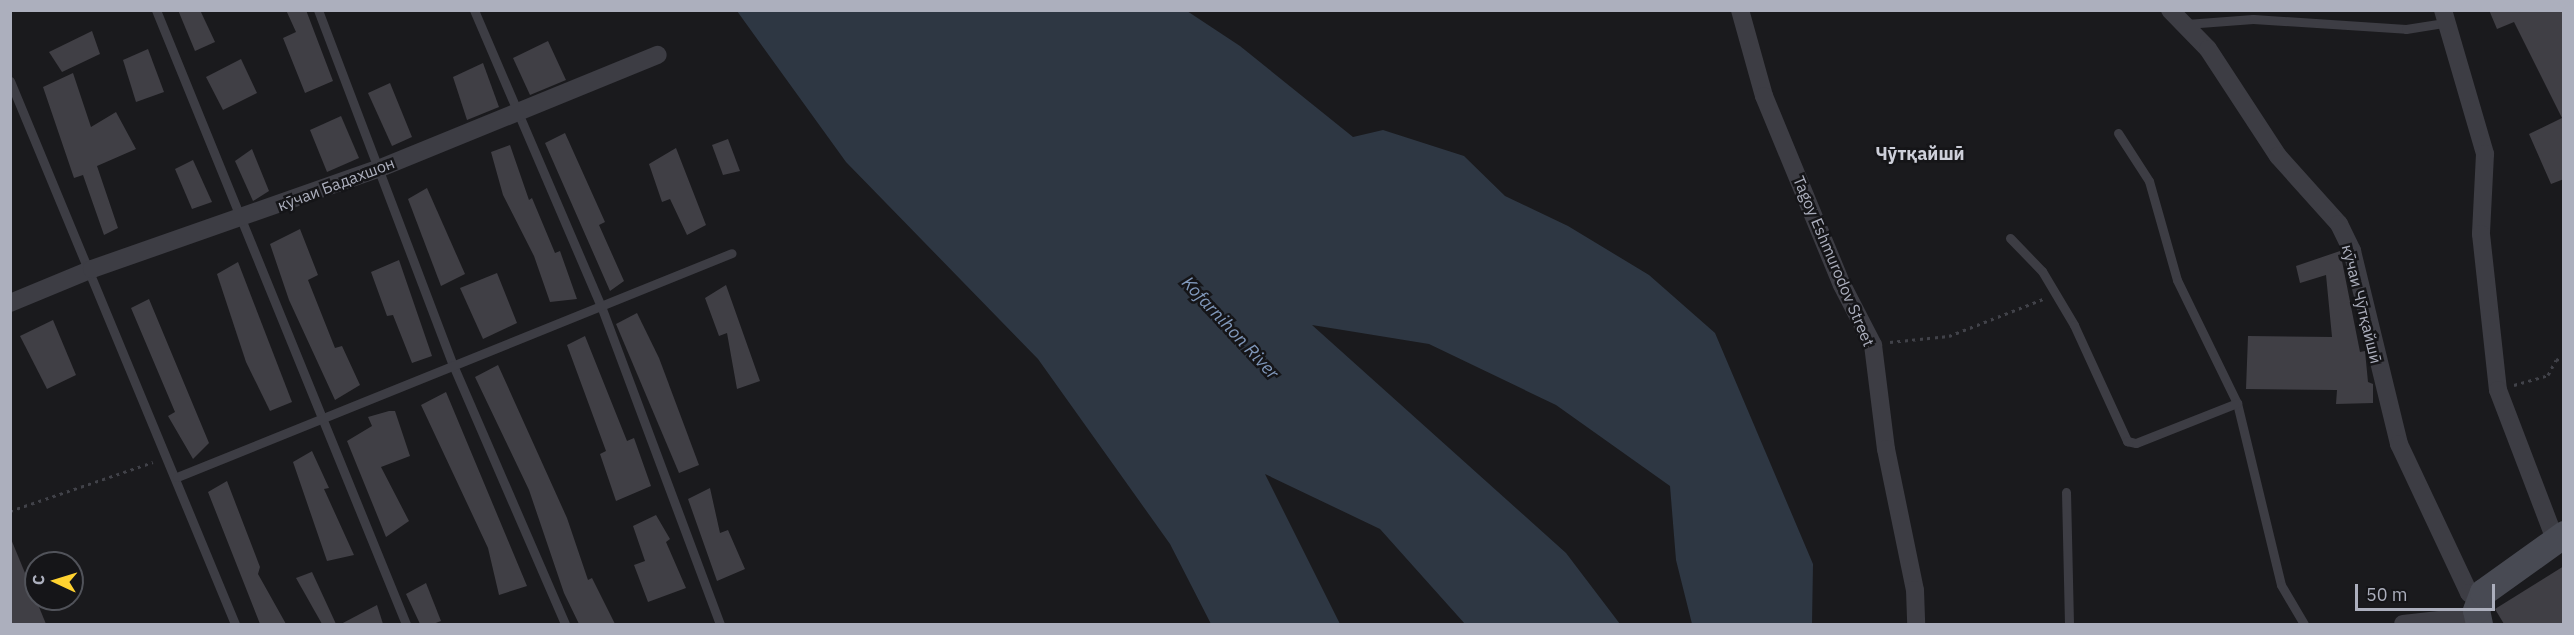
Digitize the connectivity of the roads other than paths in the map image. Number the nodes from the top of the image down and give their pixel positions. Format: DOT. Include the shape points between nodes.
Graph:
graph roads {
  1 [pos="156,10"];
  2 [pos="318,10"];
  3 [pos="474,10"];
  4 [pos="1740,10"];
  5 [pos="2170,10"];
  6 [pos="2444,17"];
  7 [pos="2186,24"];
  8 [pos="658,55"];
  9 [pos="10,81"];
  10 [pos="517,115"];
  11 [pos="2118,133"];
  12 [pos="378,169"];
  13 [pos="243,219"];
  14 [pos="2010,238"];
  15 [pos="732,253"];
  16 [pos="92,269"];
  17 [pos="10,303"];
  18 [pos="601,306"];
  19 [pos="453,365"];
  20 [pos="2237,403"];
  21 [pos="321,419"];
  22 [pos="177,477"];
  23 [pos="2066,492"];
  24 [pos="2559,536"];
  25 [pos="2478,614"];
  26 [pos="235,624"];
  27 [pos="406,624"];
  28 [pos="565,624"];
  29 [pos="720,624"];
  30 [pos="1916,624"];
  31 [pos="2069,624"];
  32 [pos="2304,624"];
  33 [pos="2403,624"];
  1 -- 13 [label="lane"];
  2 -- 12 [label="lane"];
  3 -- 10 [label="lane"];
  4 -- 30 [label="street, Tagoy Eshmurodov Street" via="1764,96 1842,285 1873,345 1886,449 1915,590"];
  5 -- 7 [label="street, кӯчаи Чӯтқайшӣ"];
  6 -- 7 [label="lane" via="2406,29 2253,20"];
  6 -- 24 [label="street" via="2485,154 2481,234 2498,390"];
  7 -- 25 [label="street, кӯчаи Чӯтқайшӣ" via="2208,49 2278,156 2339,224 2352,251 2399,444"];
  8 -- 10 [label="street, кӯчаи Бадахшон"];
  9 -- 16 [label="lane"];
  10 -- 12 [label="street, кӯчаи Бадахшон"];
  10 -- 18 [label="lane"];
  11 -- 20 [label="lane" via="2149,181 2177,280"];
  12 -- 13 [label="street, кӯчаи Бадахшон"];
  12 -- 19 [label="lane"];
  13 -- 16 [label="street, кӯчаи Бадахшон"];
  13 -- 21 [label="lane"];
  14 -- 20 [label="lane" via="2042,271 2056,294 2127,441 2136,443"];
  15 -- 18 [label="lane"];
  16 -- 17 [label="street, кӯчаи Бадахшон"];
  16 -- 22 [label="lane"];
  18 -- 19 [label="lane"];
  18 -- 29 [label="lane"];
  19 -- 21 [label="lane"];
  19 -- 28 [label="lane"];
  20 -- 32 [label="lane" via="2281,585"];
  21 -- 22 [label="lane"];
  21 -- 27 [label="lane"];
  22 -- 26 [label="lane"];
  23 -- 31 [label="lane"];
  24 -- 25 [label="street"];
  25 -- 33 [label="street"];
}
